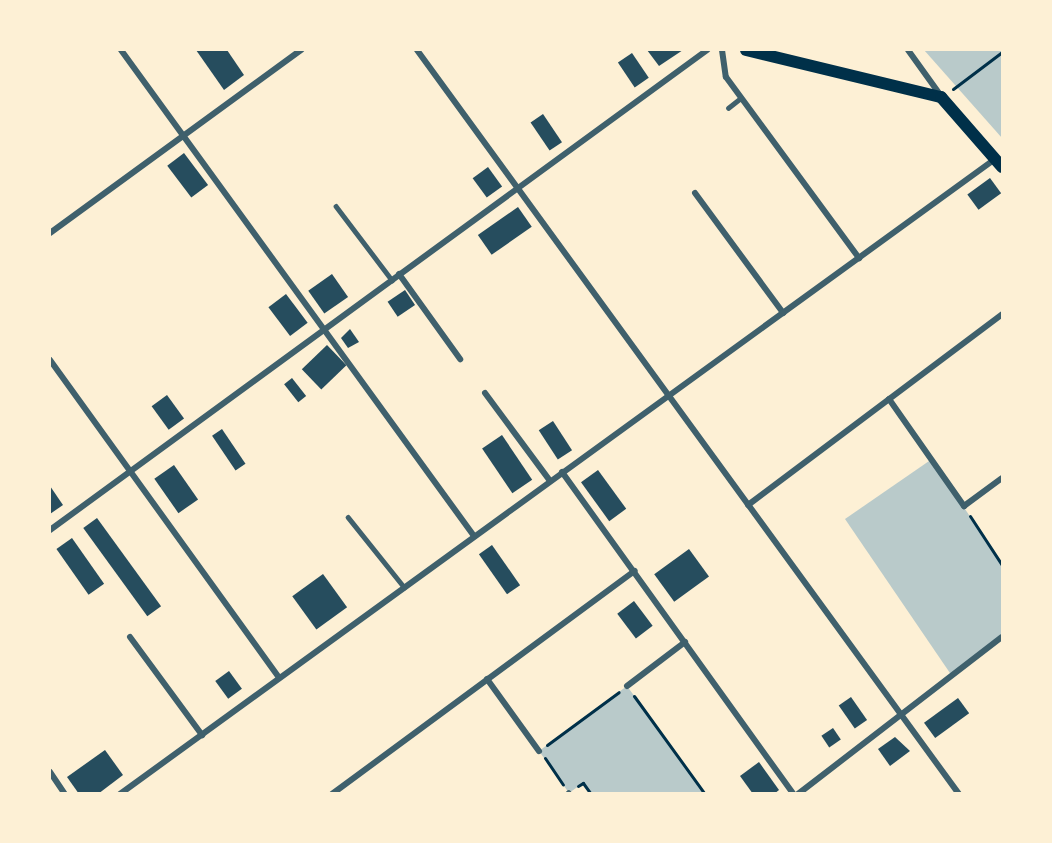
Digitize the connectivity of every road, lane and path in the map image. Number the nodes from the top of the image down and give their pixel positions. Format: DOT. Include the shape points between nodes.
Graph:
graph roads {
  1 [pos="121,50"];
  2 [pos="301,50"];
  3 [pos="417,50"];
  4 [pos="707,50"];
  5 [pos="722,50"];
  6 [pos="746,50"];
  7 [pos="908,50"];
  8 [pos="1002,52"];
  9 [pos="941,97"];
  10 [pos="741,98"];
  11 [pos="728,108"];
  12 [pos="183,135"];
  13 [pos="999,163"];
  14 [pos="518,188"];
  15 [pos="695,193"];
  16 [pos="336,206"];
  17 [pos="50,233"];
  18 [pos="858,258"];
  19 [pos="399,274"];
  20 [pos="392,280"];
  21 [pos="783,313"];
  22 [pos="1002,314"];
  23 [pos="327,327"];
  24 [pos="460,359"];
  25 [pos="50,360"];
  26 [pos="485,393"];
  27 [pos="669,395"];
  28 [pos="890,399"];
  29 [pos="130,471"];
  30 [pos="562,472"];
  31 [pos="1002,478"];
  32 [pos="550,481"];
  33 [pos="748,505"];
  34 [pos="964,506"];
  35 [pos="348,517"];
  36 [pos="50,530"];
  37 [pos="474,536"];
  38 [pos="1002,565"];
  39 [pos="635,571"];
  40 [pos="404,587"];
  41 [pos="130,637"];
  42 [pos="1002,637"];
  43 [pos="685,642"];
  44 [pos="279,678"];
  45 [pos="487,679"];
  46 [pos="627,686"];
  47 [pos="902,715"];
  48 [pos="202,735"];
  49 [pos="539,751"];
  50 [pos="50,772"];
  51 [pos="569,793"];
  52 [pos="65,794"];
  53 [pos="120,794"];
  54 [pos="332,794"];
  55 [pos="705,794"];
  56 [pos="796,794"];
  57 [pos="959,794"];
  1 -- 12 [label="street"];
  2 -- 12 [label="street"];
  3 -- 14 [label="street"];
  4 -- 14 [label="street"];
  5 -- 10 [label="street" via="726,77"];
  6 -- 9 [label="main road"];
  7 -- 9 [label="street"];
  8 -- 9 [label="path"];
  9 -- 13 [label="main road"];
  10 -- 11 [label="lane"];
  10 -- 18 [label="street"];
  12 -- 17 [label="street"];
  12 -- 23 [label="street"];
  13 -- 18 [label="street"];
  14 -- 19 [label="street"];
  14 -- 27 [label="street"];
  15 -- 21 [label="street"];
  16 -- 20 [label="lane"];
  18 -- 21 [label="street"];
  19 -- 20 [label="street"];
  19 -- 24 [label="street"];
  20 -- 23 [label="street"];
  21 -- 27 [label="street"];
  22 -- 28 [label="street"];
  23 -- 29 [label="street"];
  23 -- 37 [label="street"];
  25 -- 29 [label="street"];
  26 -- 32 [label="street"];
  27 -- 30 [label="street"];
  27 -- 33 [label="street"];
  28 -- 33 [label="street"];
  28 -- 34 [label="street"];
  29 -- 36 [label="street"];
  29 -- 44 [label="street"];
  30 -- 32 [label="street"];
  30 -- 39 [label="street"];
  31 -- 34 [label="street"];
  32 -- 37 [label="street"];
  33 -- 47 [label="street"];
  34 -- 38 [label="path"];
  35 -- 40 [label="lane"];
  37 -- 40 [label="street"];
  39 -- 43 [label="street"];
  39 -- 45 [label="street"];
  40 -- 44 [label="street"];
  41 -- 48 [label="street"];
  42 -- 47 [label="street"];
  43 -- 46 [label="street"];
  43 -- 56 [label="street"];
  44 -- 48 [label="street"];
  45 -- 49 [label="street"];
  45 -- 54 [label="street"];
  46 -- 49 [label="path"];
  46 -- 55 [label="path"];
  47 -- 56 [label="street"];
  47 -- 57 [label="street"];
  48 -- 53 [label="street"];
  49 -- 51 [label="path"];
  50 -- 52 [label="street"];
}
